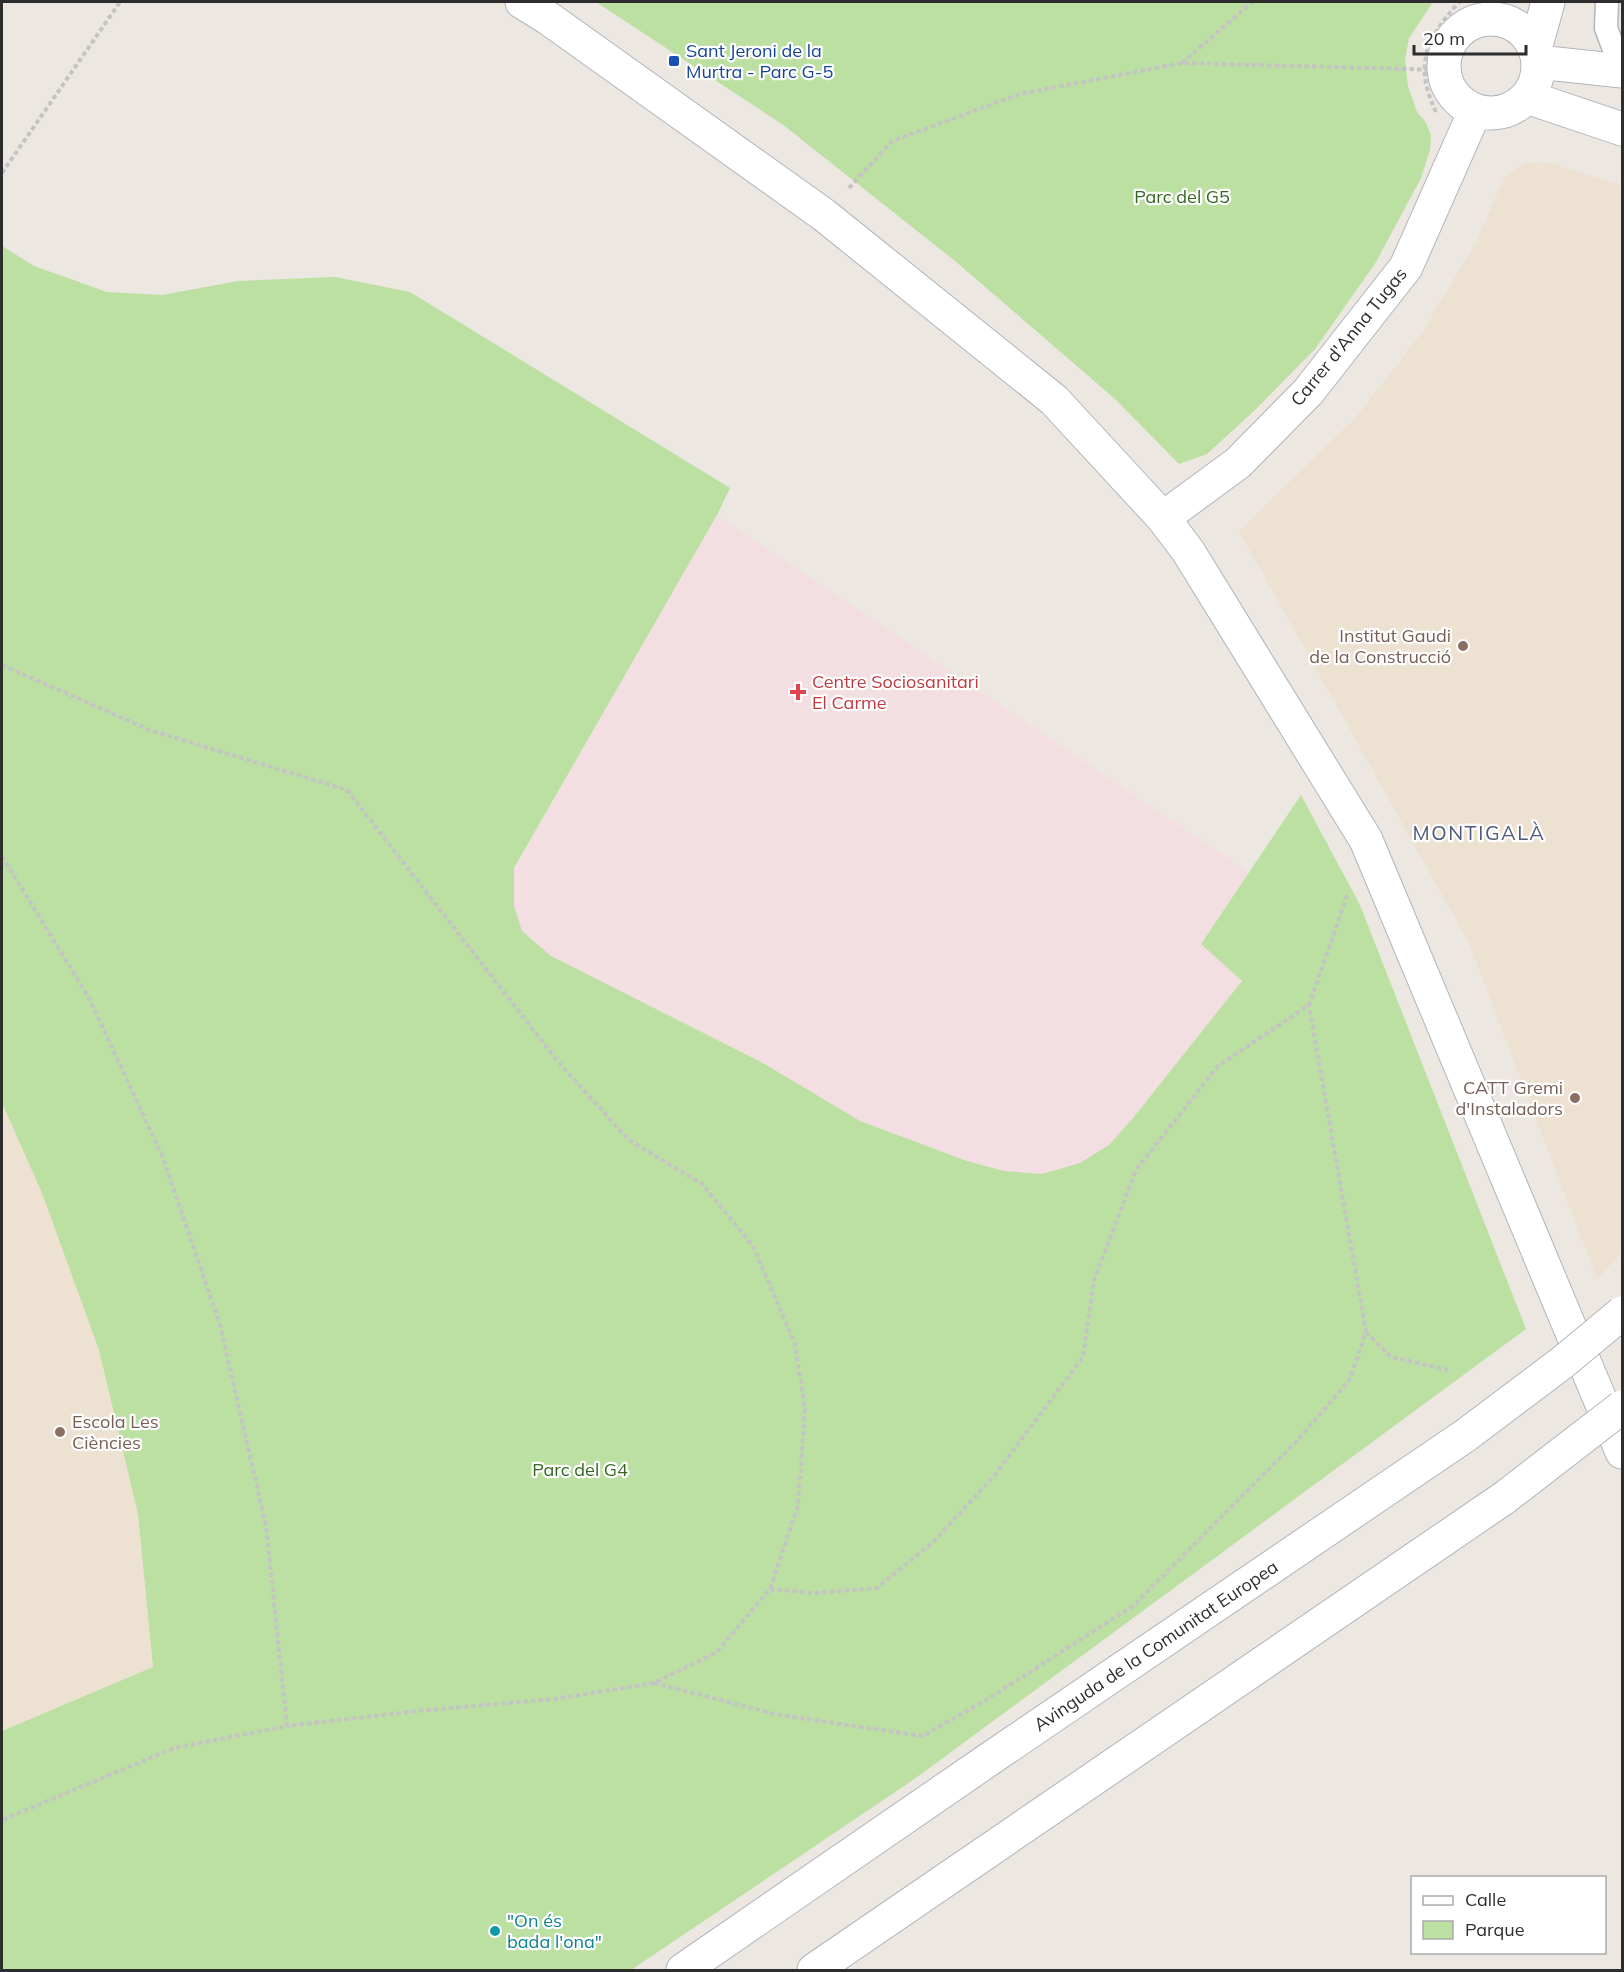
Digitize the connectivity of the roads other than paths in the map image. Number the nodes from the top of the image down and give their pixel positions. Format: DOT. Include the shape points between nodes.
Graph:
graph roads {
  1 [pos="522,2"];
  2 [pos="1548,2"];
  3 [pos="1607,2"];
  4 [pos="1469,9"];
  5 [pos="1537,55"];
  6 [pos="1622,71"];
  7 [pos="1527,97"];
  8 [pos="1475,111"];
  9 [pos="1623,129"];
  10 [pos="1163,518"];
  11 [pos="1623,1313"];
  12 [pos="1623,1407"];
  13 [pos="1623,1452"];
  14 [pos="683,1971"];
  15 [pos="814,1971"];
  1 -- 10 [label="street" via="824,215 1053,400"];
  2 -- 5 [label="street"];
  3 -- 6 [label="lane" via="1606,28"];
  4 -- 5 [label="street" via="1485,19 1506,21 1521,29"];
  4 -- 8 [label="street" via="1433,79 1448,85 1460,102"];
  5 -- 6 [label="street"];
  5 -- 7 [label="street" via="1535,82"];
  7 -- 8 [label="street" via="1514,108 1495,113"];
  7 -- 9 [label="street"];
  8 -- 10 [label="street, Carrer d'Anna Tugas" via="1406,267 1308,392 1238,463"];
  10 -- 13 [label="street" via="1188,551 1366,840"];
  11 -- 14 [label="street, Avinguda de la Comunitat Europea, bridge" via="1466,1435"];
  12 -- 15 [label="street, bridge" via="1504,1498"];
}
